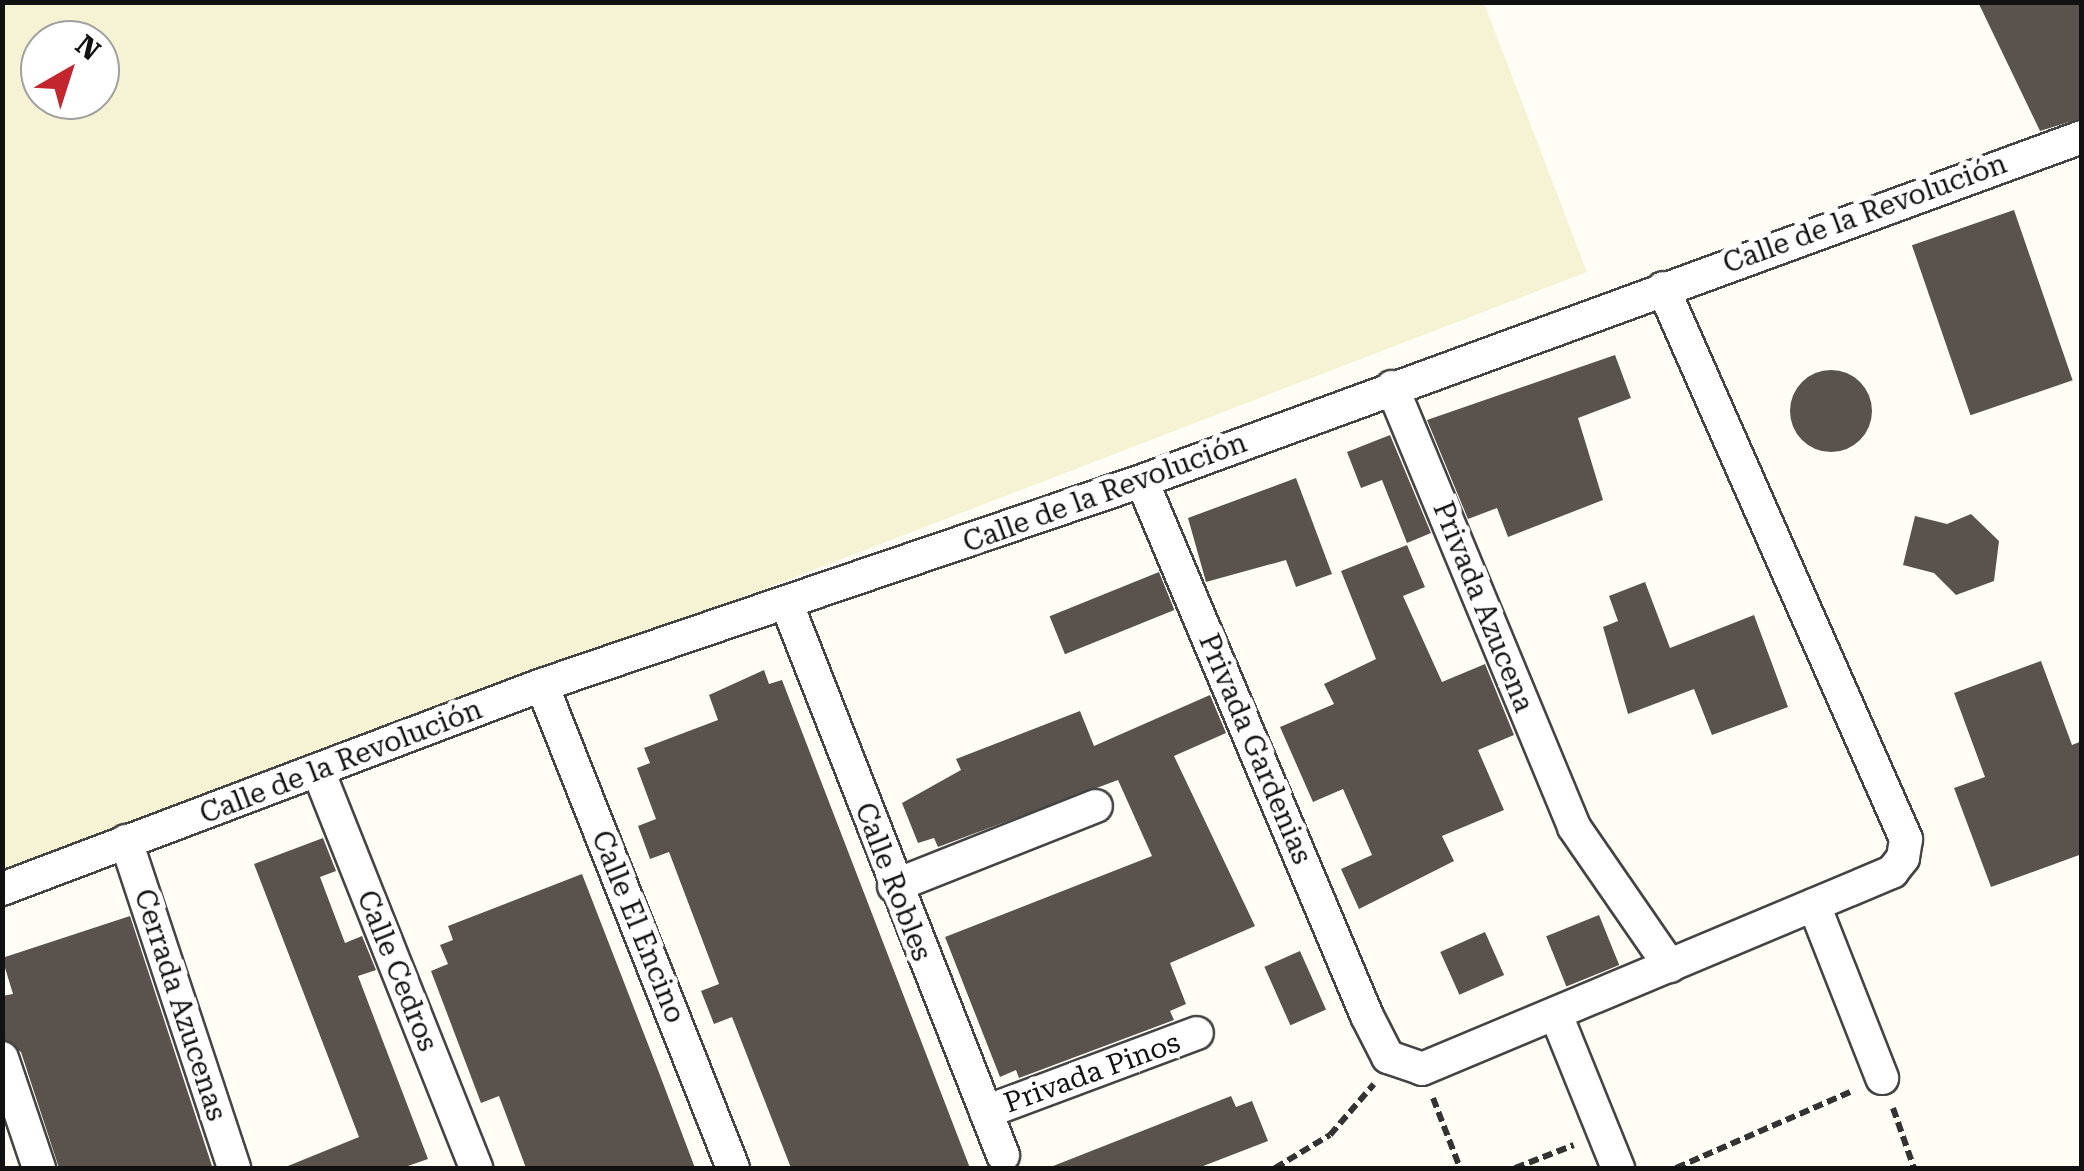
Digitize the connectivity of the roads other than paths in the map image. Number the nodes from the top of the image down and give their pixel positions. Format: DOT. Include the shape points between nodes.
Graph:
graph roads {
  1 [pos="2082,137"];
  2 [pos="1663,288"];
  3 [pos="1392,387"];
  4 [pos="1142,481"];
  5 [pos="788,607"];
  6 [pos="542,685"];
  7 [pos="319,773"];
  8 [pos="1096,806"];
  9 [pos="126,841"];
  10 [pos="894,886"];
  11 [pos="2,888"];
  12 [pos="1814,905"];
  13 [pos="1670,966"];
  14 [pos="1557,1018"];
  15 [pos="1197,1033"];
  16 [pos="2,1058"];
  17 [pos="1882,1078"];
  18 [pos="986,1112"];
  19 [pos="1003,1155"];
  20 [pos="40,1168"];
  21 [pos="234,1168"];
  22 [pos="476,1168"];
  23 [pos="733,1168"];
  24 [pos="1618,1168"];
  1 -- 2 [label="street, Calle de la Revolución"];
  2 -- 3 [label="street, Calle de la Revolución"];
  2 -- 12 [label="street" via="1906,839 1892,872"];
  3 -- 4 [label="street, Calle de la Revolución"];
  3 -- 13 [label="street, Privada Azucena" via="1574,827"];
  4 -- 5 [label="street, Calle de la Revolución"];
  4 -- 14 [label="street, Privada Gardenias" via="1388,1056 1422,1069"];
  5 -- 6 [label="street, Calle de la Revolución"];
  5 -- 10 [label="street, Calle Robles"];
  6 -- 7 [label="street, Calle de la Revolución"];
  6 -- 23 [label="street, Calle El Encino"];
  7 -- 9 [label="street, Calle de la Revolución"];
  7 -- 22 [label="street, Calle Cedros"];
  8 -- 10 [label="street"];
  9 -- 11 [label="street, Calle de la Revolución"];
  9 -- 21 [label="street, Cerrada Azucenas"];
  10 -- 18 [label="street, Calle Robles"];
  12 -- 13 [label="street"];
  12 -- 17 [label="street"];
  13 -- 14 [label="street"];
  14 -- 24 [label="street"];
  15 -- 18 [label="street, Privada Pinos"];
  16 -- 20 [label="street"];
  18 -- 19 [label="street, Calle Robles"];
}
